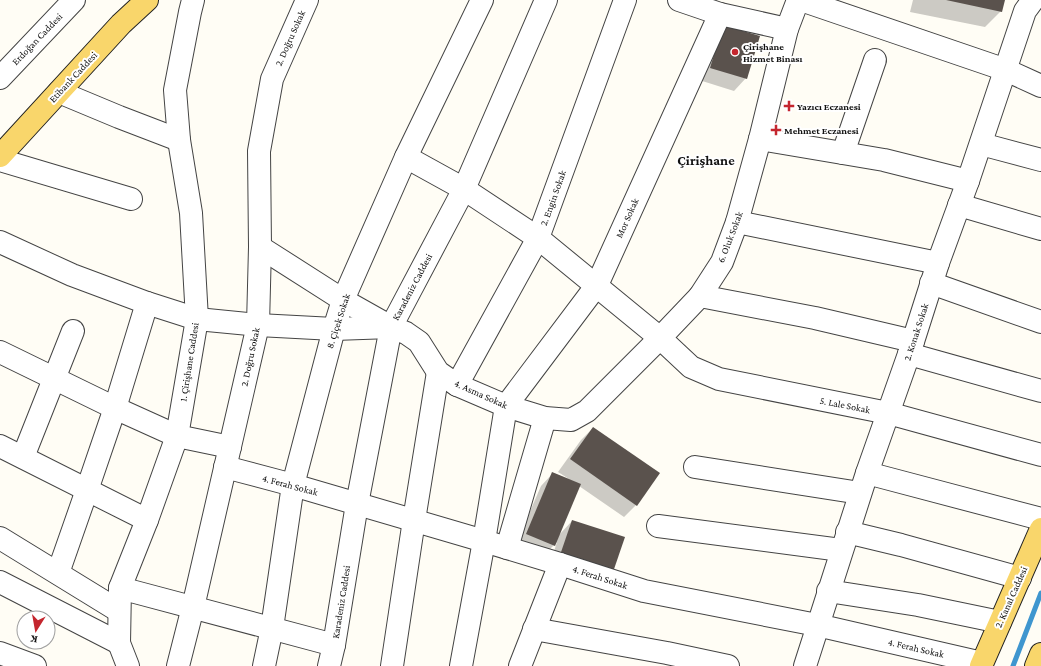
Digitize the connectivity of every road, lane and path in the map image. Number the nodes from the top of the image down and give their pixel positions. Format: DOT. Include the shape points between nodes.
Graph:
graph roads {
  1 [pos="74,0"];
  2 [pos="146,0"];
  3 [pos="193,0"];
  4 [pos="307,0"];
  5 [pos="482,0"];
  6 [pos="546,0"];
  7 [pos="625,0"];
  8 [pos="679,0"];
  9 [pos="799,0"];
  10 [pos="1032,0"];
  11 [pos="720,14"];
  12 [pos="787,30"];
  13 [pos="875,60"];
  14 [pos="1006,70"];
  15 [pos="0,78"];
  16 [pos="1041,86"];
  17 [pos="59,92"];
  18 [pos="760,139"];
  19 [pos="179,140"];
  20 [pos="981,144"];
  21 [pos="843,153"];
  22 [pos="0,156"];
  23 [pos="406,157"];
  24 [pos="0,160"];
  25 [pos="1041,160"];
  26 [pos="968,181"];
  27 [pos="464,190"];
  28 [pos="131,199"];
  29 [pos="959,205"];
  30 [pos="738,222"];
  31 [pos="1041,229"];
  32 [pos="538,238"];
  33 [pos="0,242"];
  34 [pos="260,246"];
  35 [pos="935,273"];
  36 [pos="597,286"];
  37 [pos="700,296"];
  38 [pos="343,300"];
  39 [pos="147,303"];
  40 [pos="197,319"];
  41 [pos="1041,322"];
  42 [pos="258,326"];
  43 [pos="390,327"];
  44 [pos="334,328"];
  45 [pos="73,331"];
  46 [pos="660,338"];
  47 [pos="911,347"];
  48 [pos="0,352"];
  49 [pos="438,372"];
  50 [pos="54,378"];
  51 [pos="457,385"];
  52 [pos="1041,391"];
  53 [pos="506,406"];
  54 [pos="115,408"];
  55 [pos="888,413"];
  56 [pos="545,418"];
  57 [pos="570,420"];
  58 [pos="177,436"];
  59 [pos="0,446"];
  60 [pos="1041,455"];
  61 [pos="23,457"];
  62 [pos="227,457"];
  63 [pos="695,467"];
  64 [pos="864,483"];
  65 [pos="293,485"];
  66 [pos="87,490"];
  67 [pos="357,504"];
  68 [pos="1041,518"];
  69 [pos="147,520"];
  70 [pos="414,520"];
  71 [pos="658,526"];
  72 [pos="1041,529"];
  73 [pos="0,538"];
  74 [pos="484,541"];
  75 [pos="844,541"];
  76 [pos="507,548"];
  77 [pos="560,564"];
  78 [pos="58,573"];
  79 [pos="1020,578"];
  80 [pos="0,582"];
  81 [pos="120,588"];
  82 [pos="828,591"];
  83 [pos="193,607"];
  84 [pos="119,611"];
  85 [pos="1000,622"];
  86 [pos="818,624"];
  87 [pos="272,628"];
  88 [pos="534,629"];
  89 [pos="119,643"];
  90 [pos="334,645"];
  91 [pos="0,653"];
  92 [pos="981,664"];
  93 [pos="35,666"];
  94 [pos="128,666"];
  95 [pos="178,666"];
  96 [pos="264,666"];
  97 [pos="329,666"];
  98 [pos="392,666"];
  99 [pos="461,666"];
  100 [pos="520,666"];
  101 [pos="728,666"];
  102 [pos="805,666"];
  1 -- 15 [label="street, Erdoğan Caddesi"];
  2 -- 17 [label="main road, Etibank Caddesi"];
  3 -- 19 [label="street, 1. Çirişhane Caddesi" via="175,90"];
  4 -- 34 [label="street, 2. Doğru Sokak" via="272,79 259,151"];
  5 -- 23 [label="street, 8. Çiçek Sokak"];
  6 -- 27 [label="street, Karadeniz Caddesi"];
  7 -- 32 [label="street, 2. Engin Sokak"];
  8 -- 11 [label="street"];
  9 -- 12 [label="street, 6. Oluk Sokak"];
  9 -- 14 [label="street"];
  10 -- 14 [label="street, 2. Konak Sokak"];
  11 -- 12 [label="street"];
  11 -- 36 [label="street, Mor Sokak"];
  12 -- 18 [label="street, 6. Oluk Sokak"];
  13 -- 21 [label="street"];
  14 -- 16 [label="street"];
  14 -- 20 [label="street, 2. Konak Sokak"];
  17 -- 19 [label="street"];
  17 -- 22 [label="main road, Etibank Caddesi"];
  18 -- 21 [label="street"];
  18 -- 30 [label="street, 6. Oluk Sokak"];
  19 -- 40 [label="street, 1. Çirişhane Caddesi" via="191,213"];
  20 -- 25 [label="street"];
  20 -- 26 [label="street, 2. Konak Sokak"];
  21 -- 26 [label="street" via="884,160"];
  23 -- 27 [label="street, 5. Lale Sokak"];
  23 -- 38 [label="street, 8. Çiçek Sokak"];
  24 -- 28 [label="street"];
  26 -- 29 [label="street, 2. Konak Sokak"];
  27 -- 32 [label="street, 5. Lale Sokak"];
  27 -- 43 [label="street, Karadeniz Caddesi"];
  29 -- 31 [label="street"];
  29 -- 35 [label="street, 2. Konak Sokak"];
  30 -- 35 [label="street"];
  30 -- 37 [label="street, 6. Oluk Sokak" via="722,262"];
  32 -- 36 [label="street, 5. Lale Sokak"];
  32 -- 51 [label="street, 2. Engin Sokak"];
  33 -- 39 [label="street, 4. Asma Sokak" via="72,275"];
  34 -- 38 [label="street"];
  34 -- 42 [label="street, 2. Doğru Sokak"];
  35 -- 41 [label="street"];
  35 -- 47 [label="street, 2. Konak Sokak"];
  36 -- 46 [label="street, 5. Lale Sokak"];
  36 -- 53 [label="street, Mor Sokak"];
  37 -- 46 [label="street, 6. Oluk Sokak"];
  37 -- 47 [label="street" via="815,318"];
  38 -- 43 [label="street"];
  38 -- 44 [label="street, 8. Çiçek Sokak"];
  39 -- 40 [label="street, 4. Asma Sokak"];
  39 -- 54 [label="street"];
  40 -- 42 [label="street, 4. Asma Sokak"];
  40 -- 58 [label="street, 1. Çirişhane Caddesi"];
  42 -- 44 [label="street, 4. Asma Sokak"];
  42 -- 62 [label="street, 2. Doğru Sokak"];
  43 -- 44 [label="street, 4. Asma Sokak"];
  43 -- 49 [label="street, 4. Asma Sokak" via="406,333 419,342"];
  43 -- 67 [label="street, Karadeniz Caddesi"];
  44 -- 65 [label="street, 8. Çiçek Sokak"];
  45 -- 50 [label="street"];
  46 -- 55 [label="street, 5. Lale Sokak" via="692,367 719,379"];
  46 -- 57 [label="street, 6. Oluk Sokak" via="587,410"];
  47 -- 52 [label="street"];
  47 -- 55 [label="street, 2. Konak Sokak"];
  48 -- 50 [label="street, 4. Ferah Sokak"];
  49 -- 51 [label="street, 4. Asma Sokak"];
  49 -- 70 [label="street"];
  50 -- 54 [label="street, 4. Ferah Sokak"];
  50 -- 61 [label="street"];
  51 -- 53 [label="street, 4. Asma Sokak"];
  53 -- 56 [label="street, 4. Asma Sokak"];
  53 -- 74 [label="street"];
  54 -- 58 [label="street, 4. Ferah Sokak"];
  54 -- 66 [label="street"];
  55 -- 60 [label="street, 5. Lale Sokak"];
  55 -- 64 [label="street, 2. Konak Sokak"];
  56 -- 57 [label="street, 4. Asma Sokak"];
  56 -- 76 [label="street"];
  58 -- 62 [label="street, 4. Ferah Sokak"];
  58 -- 69 [label="street, 1. Çirişhane Caddesi"];
  59 -- 61 [label="street"];
  61 -- 66 [label="street"];
  62 -- 65 [label="street, 4. Ferah Sokak"];
  62 -- 83 [label="street, 2. Doğru Sokak"];
  63 -- 64 [label="street"];
  64 -- 68 [label="street"];
  64 -- 75 [label="street, 2. Konak Sokak"];
  65 -- 67 [label="street, 4. Ferah Sokak"];
  65 -- 87 [label="street, 8. Çiçek Sokak"];
  66 -- 69 [label="street"];
  66 -- 78 [label="street"];
  67 -- 70 [label="street, 4. Ferah Sokak"];
  67 -- 90 [label="street, Karadeniz Caddesi"];
  69 -- 81 [label="street, 1. Çirişhane Caddesi"];
  70 -- 74 [label="street, 4. Ferah Sokak"];
  70 -- 98 [label="street"];
  71 -- 75 [label="street"];
  72 -- 79 [label="main road, 2. Kanal Caddesi"];
  73 -- 78 [label="street"];
  74 -- 76 [label="street, 4. Ferah Sokak"];
  74 -- 99 [label="street"];
  75 -- 79 [label="street" via="901,545"];
  75 -- 82 [label="street, 2. Konak Sokak"];
  76 -- 77 [label="street, 4. Ferah Sokak"];
  77 -- 86 [label="street, 4. Ferah Sokak" via="644,591"];
  77 -- 88 [label="street"];
  78 -- 84 [label="street"];
  79 -- 85 [label="main road, 2. Kanal Caddesi"];
  80 -- 89 [label="street"];
  81 -- 83 [label="street"];
  81 -- 84 [label="street, 1. Çirişhane Caddesi"];
  82 -- 85 [label="street" via="918,605"];
  82 -- 86 [label="street, 2. Konak Sokak"];
  83 -- 87 [label="street"];
  83 -- 95 [label="street, 2. Doğru Sokak"];
  84 -- 89 [label="street, 1. Çirişhane Caddesi"];
  85 -- 92 [label="main road, 2. Kanal Caddesi"];
  86 -- 92 [label="street, 4. Ferah Sokak"];
  86 -- 102 [label="street, 2. Konak Sokak"];
  87 -- 90 [label="street"];
  87 -- 96 [label="street, 8. Çiçek Sokak"];
  88 -- 100 [label="street"];
  88 -- 101 [label="street"];
  89 -- 94 [label="street, 1. Çirişhane Caddesi"];
  90 -- 97 [label="street, Karadeniz Caddesi"];
  91 -- 93 [label="street"];
}
